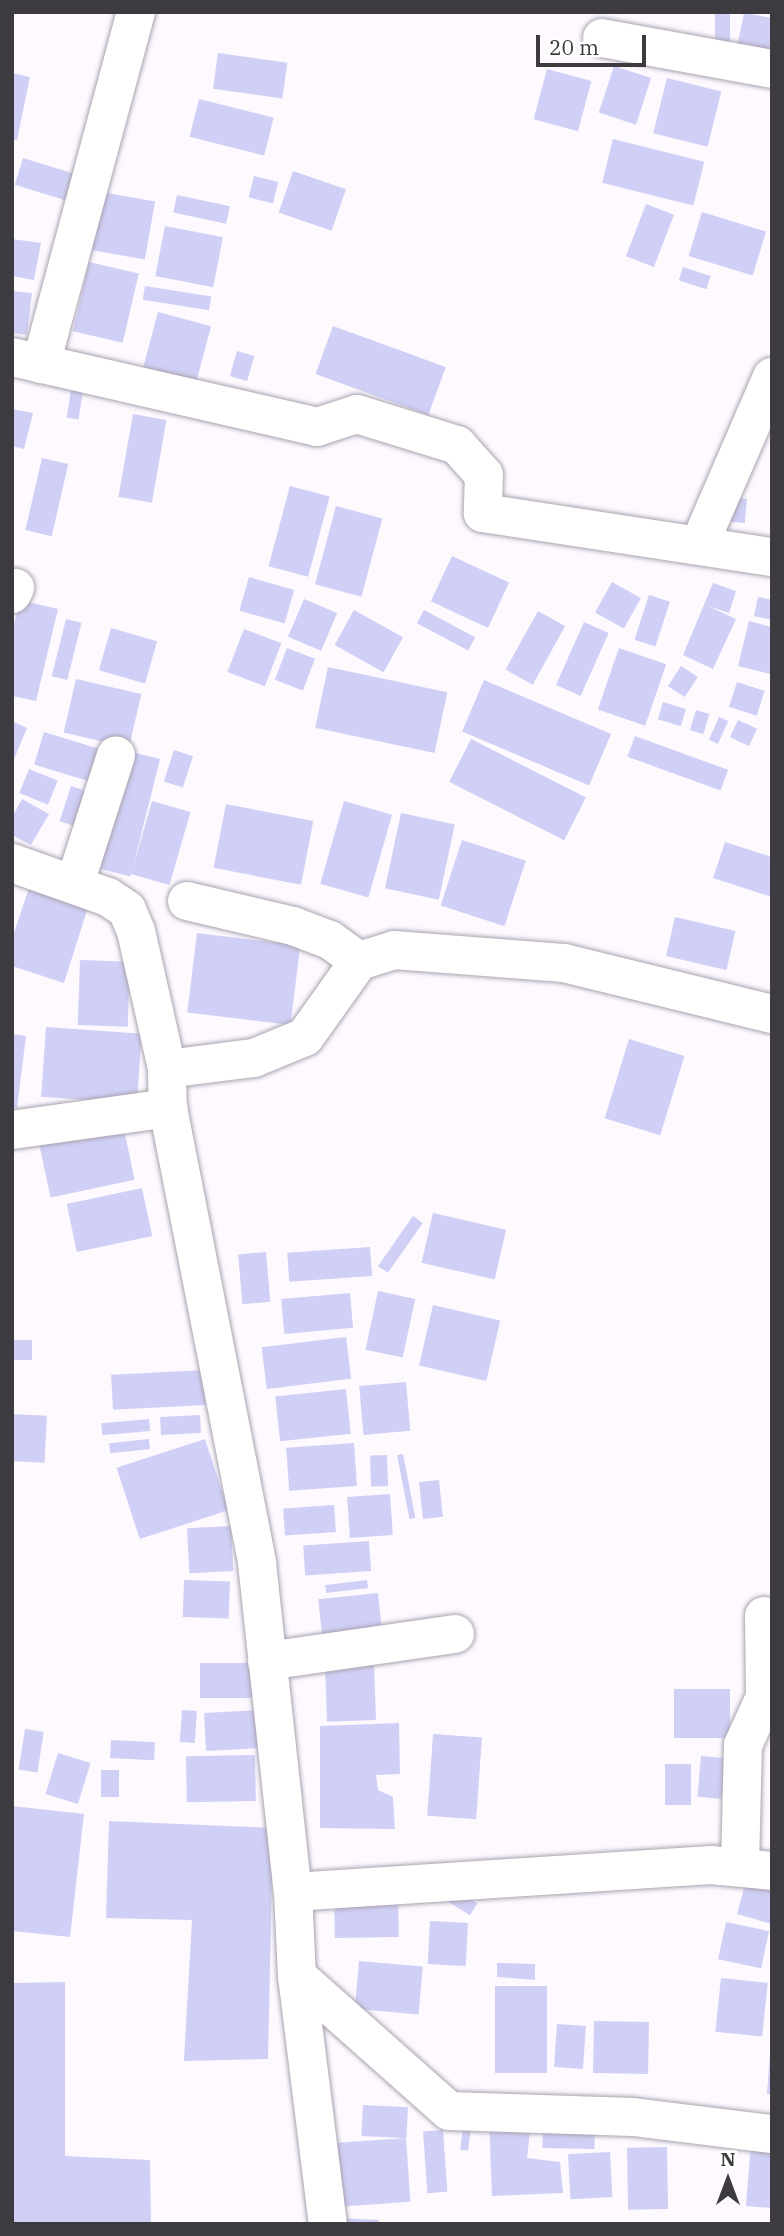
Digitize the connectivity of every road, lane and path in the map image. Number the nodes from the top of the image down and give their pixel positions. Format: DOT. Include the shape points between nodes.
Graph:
graph roads {
  1 [pos="136,12"];
  2 [pos="602,38"];
  3 [pos="772,69"];
  4 [pos="26,361"];
  5 [pos="772,377"];
  6 [pos="700,543"];
  7 [pos="772,557"];
  8 [pos="116,755"];
  9 [pos="12,863"];
  10 [pos="75,883"];
  11 [pos="187,901"];
  12 [pos="359,961"];
  13 [pos="772,1014"];
  14 [pos="167,1069"];
  15 [pos="168,1108"];
  16 [pos="12,1130"];
  17 [pos="764,1616"];
  18 [pos="456,1634"];
  19 [pos="267,1661"];
  20 [pos="756,1869"];
  21 [pos="293,1892"];
  22 [pos="297,1976"];
  23 [pos="772,2134"];
  24 [pos="328,2224"];
  1 -- 4 [label="street"];
  2 -- 3 [label="street"];
  4 -- 6 [label="street" via="317,427 357,414 457,445 484,475 483,513"];
  5 -- 6 [label="street"];
  6 -- 7 [label="street"];
  8 -- 10 [label="street"];
  9 -- 10 [label="street"];
  10 -- 14 [label="street" via="127,910"];
  11 -- 12 [label="street" via="293,926 330,940"];
  12 -- 13 [label="street" via="394,950 564,963"];
  12 -- 14 [label="street" via="304,1037 254,1058"];
  14 -- 15 [label="street"];
  15 -- 16 [label="street"];
  15 -- 19 [label="street" via="257,1563"];
  17 -- 20 [label="street" via="765,1697 743,1745"];
  18 -- 19 [label="street"];
  19 -- 21 [label="street"];
  20 -- 21 [label="street"];
  21 -- 22 [label="street"];
  22 -- 23 [label="street" via="449,2111 633,2117"];
  22 -- 24 [label="street"];
}
